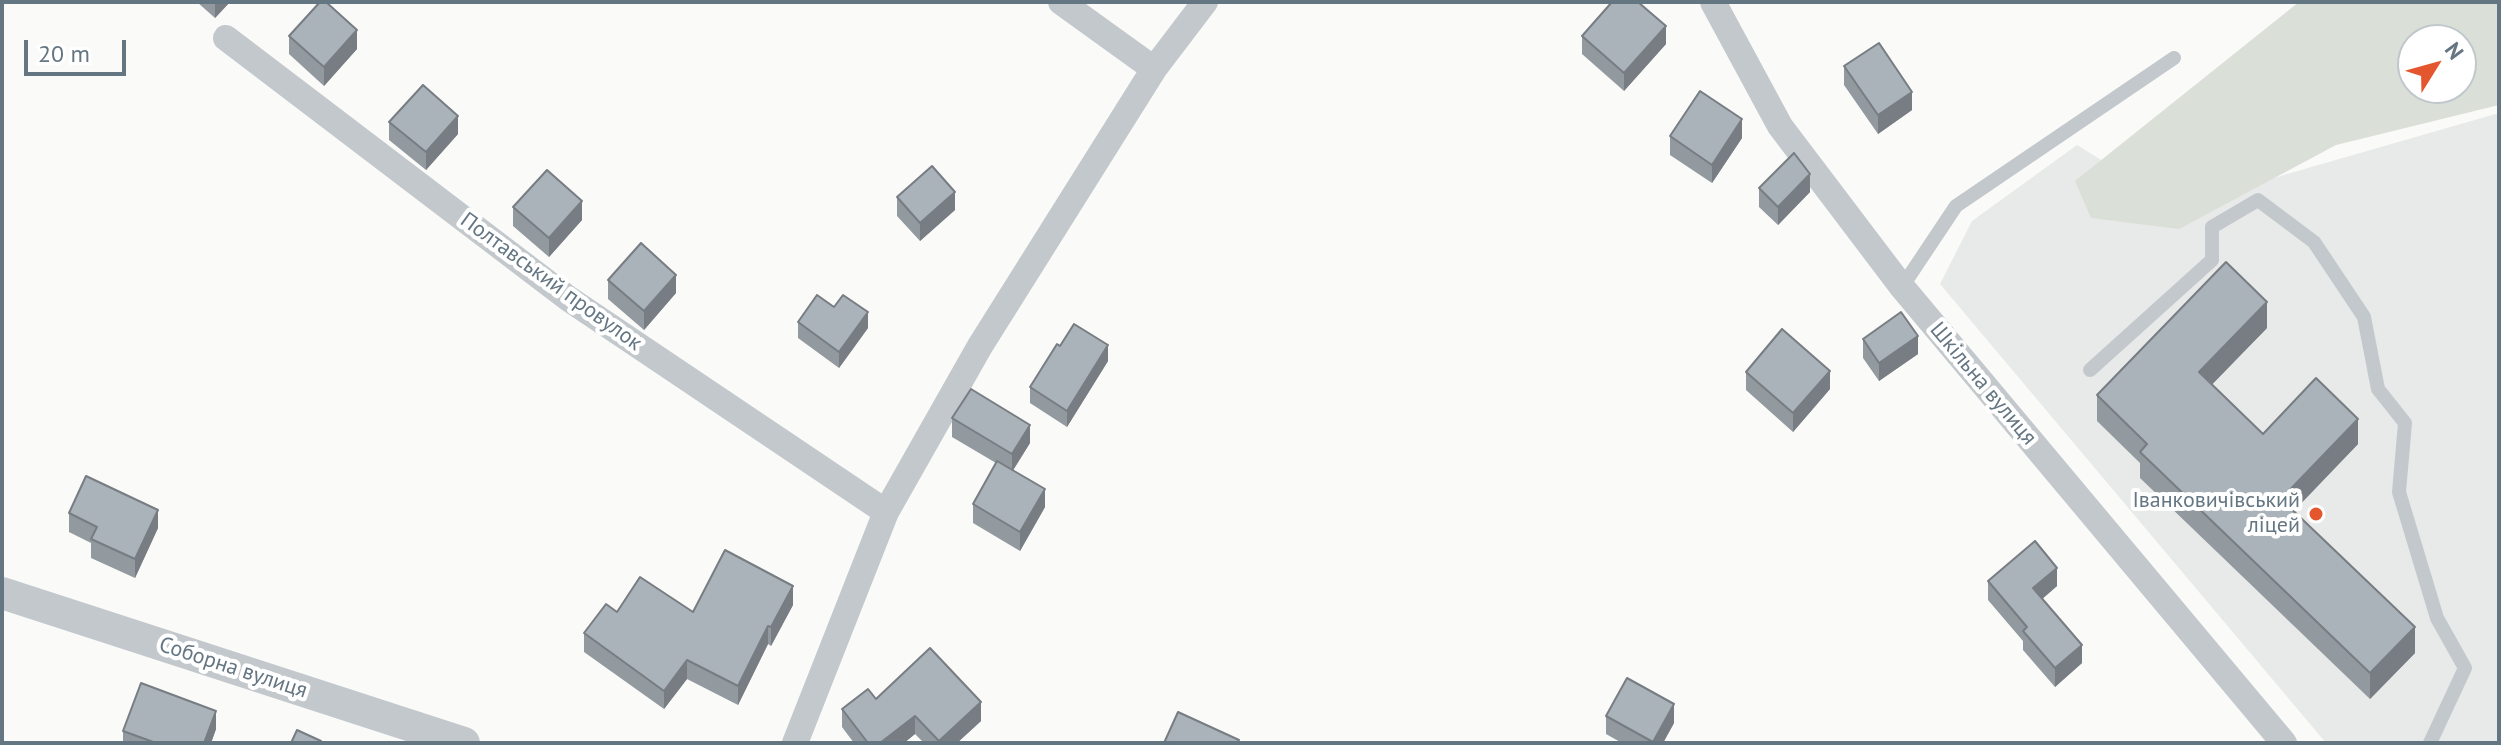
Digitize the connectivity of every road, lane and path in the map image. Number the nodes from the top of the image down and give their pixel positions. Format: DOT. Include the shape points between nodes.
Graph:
graph roads {
  1 [pos="1061,2"];
  2 [pos="1205,2"];
  3 [pos="1713,2"];
  4 [pos="226,38"];
  5 [pos="2174,58"];
  6 [pos="1154,69"];
  7 [pos="1902,287"];
  8 [pos="2090,370"];
  9 [pos="886,512"];
  10 [pos="2,593"];
  11 [pos="464,743"];
  12 [pos="795,743"];
  13 [pos="2284,743"];
  14 [pos="2430,743"];
  1 -- 6 [label="street"];
  2 -- 6 [label="street"];
  3 -- 7 [label="street, Шкільна вулиця" via="1780,126"];
  4 -- 9 [label="street, Полтавський провулок" via="569,299"];
  5 -- 7 [label="lane" via="1956,206"];
  6 -- 9 [label="street" via="980,346"];
  7 -- 13 [label="street, Шкільна вулиця"];
  8 -- 14 [label="lane" via="2212,260 2212,227 2258,200 2314,242 2364,317 2378,389 2405,423 2399,492 2437,618 2465,668"];
  9 -- 12 [label="street"];
  10 -- 11 [label="street, Соборна вулиця"];
}
